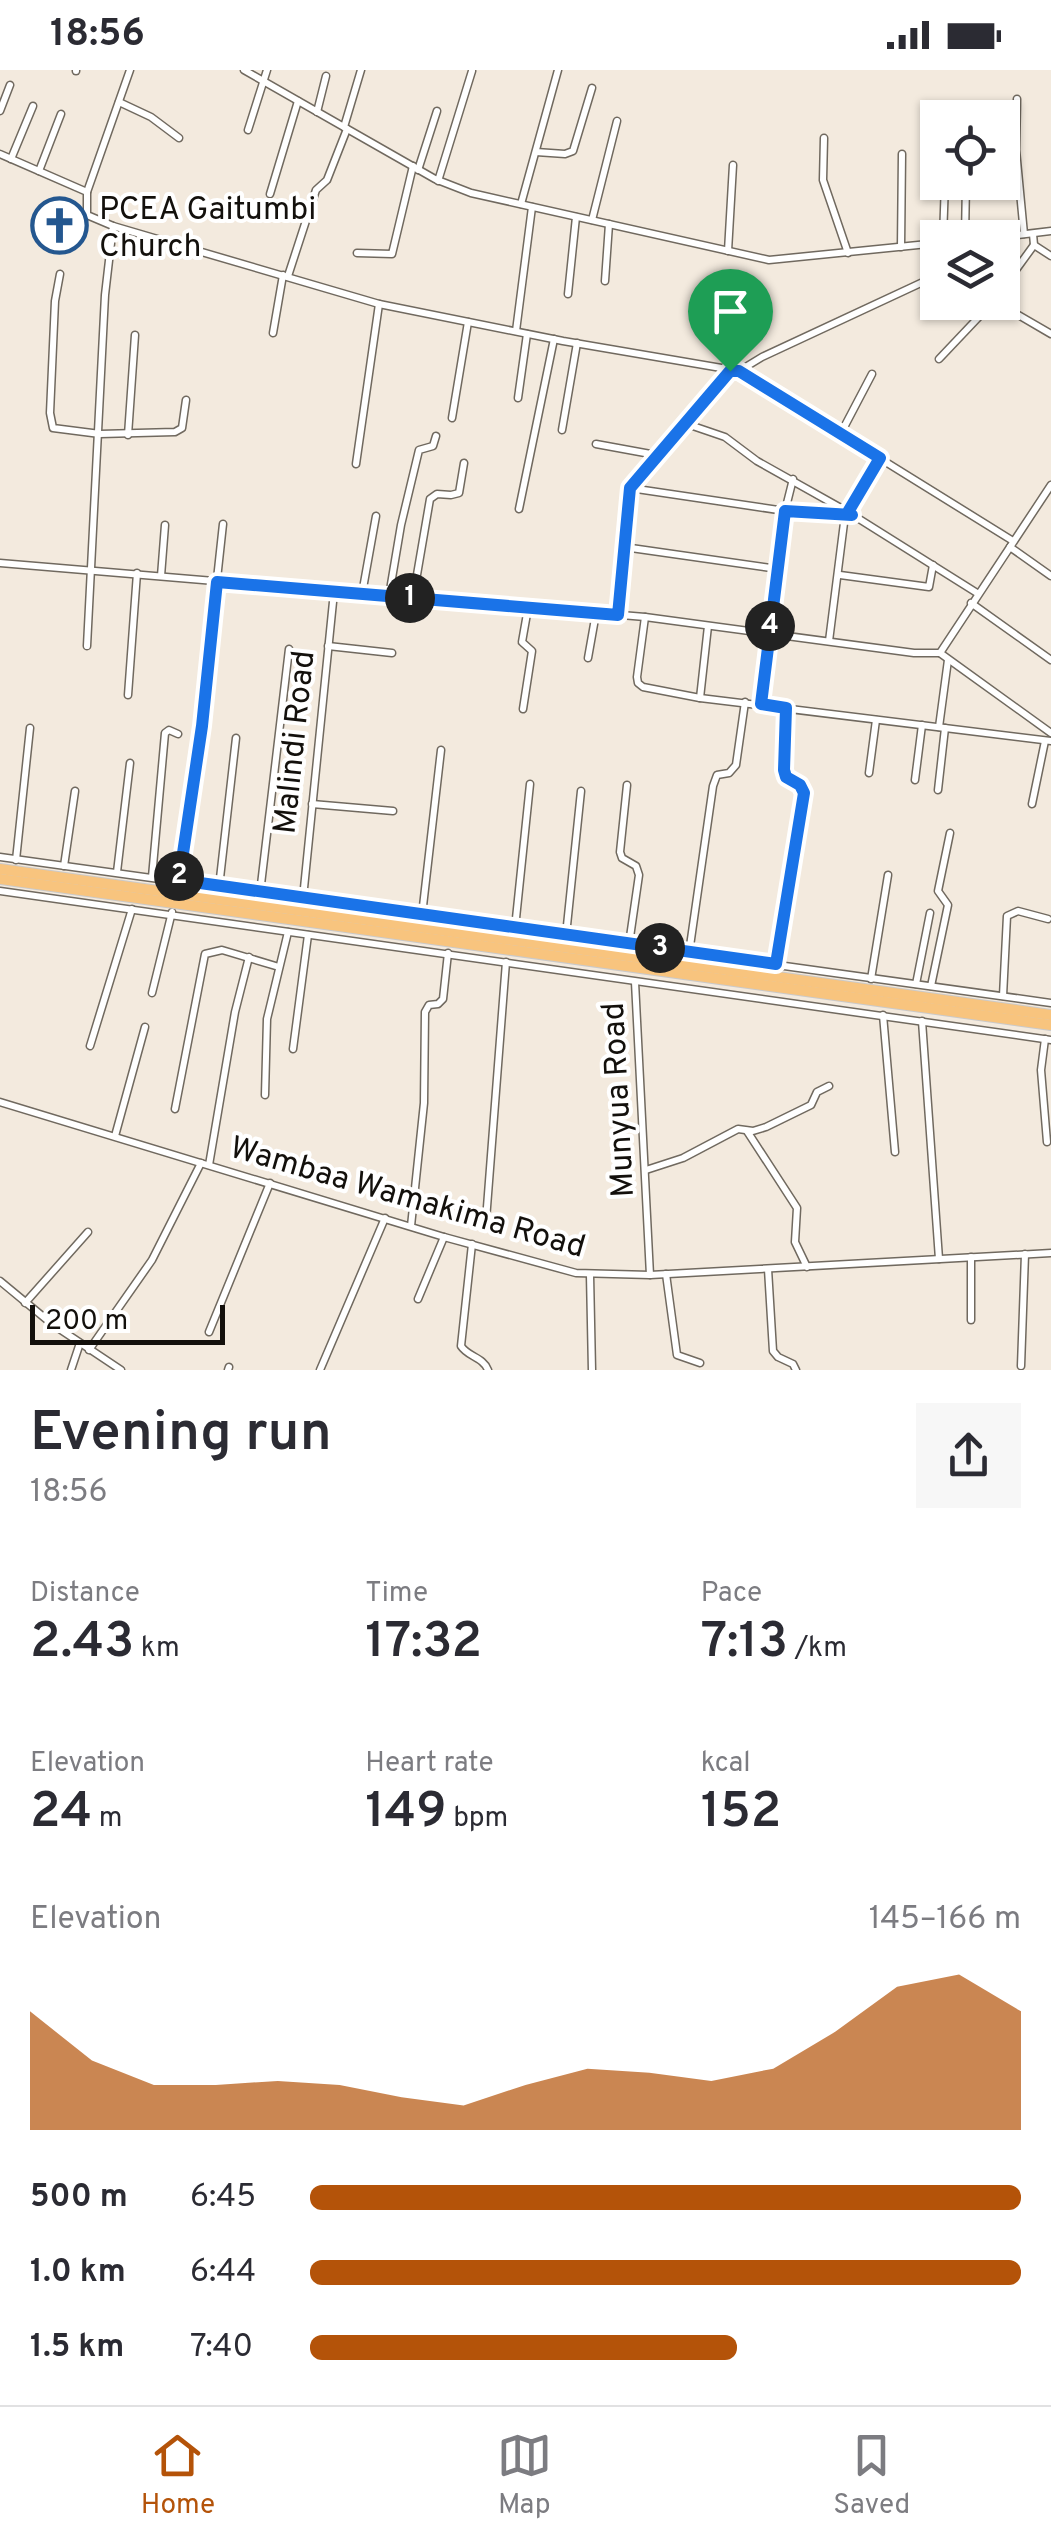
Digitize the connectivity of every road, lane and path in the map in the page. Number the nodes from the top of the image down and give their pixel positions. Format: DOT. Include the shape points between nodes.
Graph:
graph roads {
  1 [pos="130,70"];
  2 [pos="244,70"];
  3 [pos="268,70"];
  4 [pos="361,70"];
  5 [pos="558,70"];
  6 [pos="472,71"];
  7 [pos="326,76"];
  8 [pos="264,82"];
  9 [pos="10,85"];
  10 [pos="592,88"];
  11 [pos="298,101"];
  12 [pos="118,102"];
  13 [pos="33,106"];
  14 [pos="0,111"];
  15 [pos="437,111"];
  16 [pos="317,112"];
  17 [pos="61,114"];
  18 [pos="617,121"];
  19 [pos="346,128"];
  20 [pos="248,130"];
  21 [pos="179,138"];
  22 [pos="824,138"];
  23 [pos="536,152"];
  24 [pos="0,154"];
  25 [pos="902,154"];
  26 [pos="10,159"];
  27 [pos="732,165"];
  28 [pos="415,168"];
  29 [pos="39,171"];
  30 [pos="1020,178"];
  31 [pos="438,181"];
  32 [pos="87,192"];
  33 [pos="270,194"];
  34 [pos="522,204"];
  35 [pos="532,207"];
  36 [pos="576,217"];
  37 [pos="592,220"];
  38 [pos="608,224"];
  39 [pos="112,226"];
  40 [pos="1051,231"];
  41 [pos="1028,234"];
  42 [pos="1020,235"];
  43 [pos="920,245"];
  44 [pos="1034,245"];
  45 [pos="901,247"];
  46 [pos="728,251"];
  47 [pos="848,253"];
  48 [pos="358,254"];
  49 [pos="1051,256"];
  50 [pos="1020,264"];
  51 [pos="60,274"];
  52 [pos="286,275"];
  53 [pos="605,281"];
  54 [pos="920,283"];
  55 [pos="568,294"];
  56 [pos="380,304"];
  57 [pos="1020,316"];
  58 [pos="977,320"];
  59 [pos="470,322"];
  60 [pos="516,331"];
  61 [pos="273,333"];
  62 [pos="135,334"];
  63 [pos="527,334"];
  64 [pos="1051,334"];
  65 [pos="554,339"];
  66 [pos="577,343"];
  67 [pos="939,359"];
  68 [pos="735,371"];
  69 [pos="872,374"];
  70 [pos="460,396"];
  71 [pos="518,398"];
  72 [pos="186,400"];
  73 [pos="452,418"];
  74 [pos="684,424"];
  75 [pos="562,430"];
  76 [pos="100,434"];
  77 [pos="128,435"];
  78 [pos="840,435"];
  79 [pos="436,436"];
  80 [pos="596,444"];
  81 [pos="656,454"];
  82 [pos="880,458"];
  83 [pos="464,463"];
  84 [pos="356,464"];
  85 [pos="793,479"];
  86 [pos="1051,485"];
  87 [pos="630,488"];
  88 [pos="1048,496"];
  89 [pos="520,509"];
  90 [pos="785,511"];
  91 [pos="849,514"];
  92 [pos="376,516"];
  93 [pos="223,524"];
  94 [pos="166,526"];
  95 [pos="1012,544"];
  96 [pos="624,546"];
  97 [pos="0,563"];
  98 [pos="934,565"];
  99 [pos="778,569"];
  100 [pos="92,570"];
  101 [pos="137,573"];
  102 [pos="840,575"];
  103 [pos="161,576"];
  104 [pos="1051,576"];
  105 [pos="217,582"];
  106 [pos="334,592"];
  107 [pos="362,594"];
  108 [pos="977,594"];
  109 [pos="390,596"];
  110 [pos="413,598"];
  111 [pos="971,603"];
  112 [pos="528,608"];
  113 [pos="596,613"];
  114 [pos="618,615"];
  115 [pos="644,617"];
  116 [pos="708,626"];
  117 [pos="770,632"];
  118 [pos="829,640"];
  119 [pos="88,646"];
  120 [pos="328,646"];
  121 [pos="289,649"];
  122 [pos="392,653"];
  123 [pos="940,653"];
  124 [pos="588,658"];
  125 [pos="948,660"];
  126 [pos="1051,660"];
  127 [pos="128,695"];
  128 [pos="700,698"];
  129 [pos="745,702"];
  130 [pos="761,704"];
  131 [pos="786,708"];
  132 [pos="523,709"];
  133 [pos="876,720"];
  134 [pos="922,725"];
  135 [pos="30,728"];
  136 [pos="942,728"];
  137 [pos="1050,728"];
  138 [pos="178,734"];
  139 [pos="236,738"];
  140 [pos="1048,741"];
  141 [pos="441,750"];
  142 [pos="130,763"];
  143 [pos="870,773"];
  144 [pos="915,780"];
  145 [pos="530,784"];
  146 [pos="628,785"];
  147 [pos="938,790"];
  148 [pos="75,791"];
  149 [pos="581,791"];
  150 [pos="312,804"];
  151 [pos="1032,804"];
  152 [pos="393,810"];
  153 [pos="950,833"];
  154 [pos="0,857"];
  155 [pos="16,860"];
  156 [pos="64,866"];
  157 [pos="0,869"];
  158 [pos="117,872"];
  159 [pos="888,874"];
  160 [pos="152,876"];
  161 [pos="0,879"];
  162 [pos="179,880"];
  163 [pos="219,887"];
  164 [pos="0,891"];
  165 [pos="260,893"];
  166 [pos="58,894"];
  167 [pos="303,898"];
  168 [pos="334,903"];
  169 [pos="132,909"];
  170 [pos="173,909"];
  171 [pos="930,913"];
  172 [pos="422,915"];
  173 [pos="436,916"];
  174 [pos="1048,919"];
  175 [pos="331,927"];
  176 [pos="515,928"];
  177 [pos="432,931"];
  178 [pos="288,932"];
  179 [pos="308,935"];
  180 [pos="566,935"];
  181 [pos="630,944"];
  182 [pos="689,952"];
  183 [pos="448,953"];
  184 [pos="250,957"];
  185 [pos="506,962"];
  186 [pos="561,964"];
  187 [pos="776,964"];
  188 [pos="690,966"];
  189 [pos="279,967"];
  190 [pos="662,978"];
  191 [pos="635,982"];
  192 [pos="700,983"];
  193 [pos="870,984"];
  194 [pos="916,984"];
  195 [pos="931,986"];
  196 [pos="152,993"];
  197 [pos="1003,996"];
  198 [pos="1048,1003"];
  199 [pos="1027,1012"];
  200 [pos="883,1015"];
  201 [pos="1051,1016"];
  202 [pos="922,1020"];
  203 [pos="1051,1024"];
  204 [pos="145,1027"];
  205 [pos="1048,1040"];
  206 [pos="90,1046"];
  207 [pos="293,1048"];
  208 [pos="829,1086"];
  209 [pos="265,1095"];
  210 [pos="0,1102"];
  211 [pos="175,1109"];
  212 [pos="746,1130"];
  213 [pos="114,1136"];
  214 [pos="1047,1142"];
  215 [pos="894,1152"];
  216 [pos="205,1164"];
  217 [pos="646,1170"];
  218 [pos="270,1183"];
  219 [pos="386,1218"];
  220 [pos="486,1220"];
  221 [pos="411,1226"];
  222 [pos="88,1232"];
  223 [pos="444,1237"];
  224 [pos="472,1244"];
  225 [pos="1051,1253"];
  226 [pos="1025,1254"];
  227 [pos="971,1257"];
  228 [pos="939,1259"];
  229 [pos="807,1267"];
  230 [pos="768,1268"];
  231 [pos="666,1274"];
  232 [pos="590,1275"];
  233 [pos="650,1275"];
  234 [pos="0,1281"];
  235 [pos="418,1299"];
  236 [pos="26,1303"];
  237 [pos="972,1320"];
  238 [pos="210,1332"];
  239 [pos="80,1343"];
  240 [pos="88,1350"];
  241 [pos="700,1363"];
  242 [pos="1021,1366"];
  243 [pos="71,1370"];
  244 [pos="121,1370"];
  245 [pos="320,1370"];
  246 [pos="488,1370"];
  247 [pos="592,1370"];
  248 [pos="796,1370"];
  1 -- 12 [label="street"];
  2 -- 8 [label="street"];
  3 -- 8 [label="street"];
  4 -- 19 [label="street"];
  5 -- 23 [label="street"];
  6 -- 31 [label="street"];
  7 -- 16 [label="street"];
  8 -- 11 [label="street"];
  8 -- 20 [label="street"];
  9 -- 14 [label="street"];
  10 -- 23 [label="street" via="572,151"];
  11 -- 16 [label="street"];
  11 -- 33 [label="street"];
  12 -- 21 [label="street"];
  12 -- 32 [label="street"];
  13 -- 26 [label="street"];
  15 -- 28 [label="street"];
  16 -- 19 [label="street"];
  17 -- 29 [label="street"];
  18 -- 37 [label="street"];
  19 -- 28 [label="street"];
  19 -- 52 [label="street"];
  22 -- 47 [label="street" via="823,180"];
  23 -- 34 [label="street"];
  24 -- 26 [label="street"];
  25 -- 45 [label="street"];
  26 -- 29 [label="street"];
  27 -- 46 [label="street"];
  28 -- 31 [label="street"];
  28 -- 48 [label="street" via="392,254"];
  29 -- 32 [label="street"];
  30 -- 41 [label="street"];
  31 -- 34 [label="street"];
  32 -- 39 [label="street" via="87,215"];
  34 -- 35 [label="street"];
  35 -- 36 [label="street"];
  35 -- 60 [label="street"];
  36 -- 37 [label="street"];
  36 -- 55 [label="street"];
  37 -- 38 [label="street"];
  38 -- 46 [label="street"];
  38 -- 53 [label="street"];
  39 -- 52 [label="street"];
  39 -- 76 [label="street"];
  40 -- 41 [label="street"];
  41 -- 42 [label="street"];
  41 -- 44 [label="street"];
  43 -- 45 [label="street"];
  44 -- 49 [label="street"];
  44 -- 50 [label="street"];
  45 -- 47 [label="street"];
  46 -- 47 [label="street" via="775,260"];
  51 -- 76 [label="street" via="51,426"];
  52 -- 56 [label="street"];
  52 -- 61 [label="street"];
  54 -- 68 [label="street"];
  56 -- 59 [label="street"];
  56 -- 84 [label="street"];
  57 -- 64 [label="street"];
  58 -- 67 [label="street"];
  59 -- 60 [label="street"];
  59 -- 70 [label="street"];
  59 -- 73 [label="street"];
  60 -- 63 [label="street"];
  62 -- 77 [label="street"];
  63 -- 65 [label="street"];
  63 -- 71 [label="street"];
  65 -- 66 [label="street"];
  65 -- 89 [label="street"];
  66 -- 68 [label="street"];
  66 -- 75 [label="street"];
  68 -- 74 [label="street"];
  68 -- 78 [label="street"];
  69 -- 78 [label="street"];
  72 -- 77 [label="street" via="179,430"];
  74 -- 81 [label="street"];
  74 -- 85 [label="street" via="725,437"];
  76 -- 77 [label="street"];
  76 -- 100 [label="street"];
  78 -- 82 [label="street"];
  79 -- 109 [label="street" via="433,446 419,450"];
  80 -- 81 [label="street"];
  81 -- 87 [label="street"];
  82 -- 91 [label="street"];
  82 -- 95 [label="street"];
  83 -- 110 [label="street" via="458,492 430,499"];
  85 -- 90 [label="street"];
  85 -- 91 [label="street"];
  86 -- 88 [label="street"];
  87 -- 90 [label="street"];
  87 -- 96 [label="street"];
  88 -- 95 [label="street"];
  90 -- 91 [label="street"];
  90 -- 99 [label="street"];
  91 -- 98 [label="street"];
  91 -- 102 [label="street"];
  92 -- 107 [label="street"];
  93 -- 105 [label="street"];
  94 -- 103 [label="street"];
  95 -- 104 [label="street"];
  95 -- 108 [label="street"];
  96 -- 99 [label="street"];
  96 -- 114 [label="street"];
  97 -- 100 [label="street"];
  98 -- 102 [label="street" via="928,587"];
  98 -- 108 [label="street"];
  99 -- 117 [label="street"];
  100 -- 101 [label="street"];
  100 -- 119 [label="street"];
  101 -- 103 [label="street"];
  101 -- 127 [label="street"];
  102 -- 118 [label="street"];
  103 -- 105 [label="street"];
  105 -- 106 [label="street"];
  105 -- 162 [label="street"];
  106 -- 107 [label="street"];
  106 -- 120 [label="street, Malindi Road"];
  107 -- 109 [label="street"];
  108 -- 111 [label="street"];
  109 -- 110 [label="street"];
  110 -- 112 [label="street"];
  111 -- 123 [label="street"];
  111 -- 126 [label="street"];
  112 -- 113 [label="street"];
  112 -- 132 [label="street" via="522,642 532,651"];
  113 -- 114 [label="street"];
  113 -- 124 [label="street"];
  114 -- 115 [label="street"];
  115 -- 116 [label="street"];
  115 -- 128 [label="street" via="638,683"];
  116 -- 117 [label="street"];
  116 -- 128 [label="street"];
  117 -- 118 [label="street"];
  117 -- 130 [label="street"];
  118 -- 123 [label="street"];
  120 -- 122 [label="street"];
  120 -- 150 [label="street, Malindi Road"];
  121 -- 165 [label="street"];
  123 -- 125 [label="street"];
  125 -- 136 [label="street"];
  125 -- 137 [label="street"];
  128 -- 129 [label="street"];
  129 -- 130 [label="street"];
  129 -- 182 [label="street" via="736,765 714,778"];
  130 -- 131 [label="street"];
  131 -- 133 [label="street"];
  131 -- 187 [label="street" via="784,770 804,793"];
  133 -- 134 [label="street"];
  133 -- 143 [label="street"];
  134 -- 136 [label="street"];
  134 -- 144 [label="street"];
  135 -- 155 [label="street"];
  136 -- 140 [label="street"];
  136 -- 147 [label="street"];
  138 -- 160 [label="street" via="165,733"];
  139 -- 163 [label="street"];
  140 -- 151 [label="street"];
  141 -- 172 [label="street"];
  142 -- 158 [label="street"];
  145 -- 176 [label="street"];
  146 -- 181 [label="street" via="620,852 639,875"];
  148 -- 156 [label="street"];
  149 -- 180 [label="street"];
  150 -- 152 [label="street"];
  150 -- 167 [label="street, Malindi Road"];
  153 -- 195 [label="street" via="938,891 948,905"];
  154 -- 155 [label="street"];
  155 -- 156 [label="street"];
  156 -- 158 [label="street"];
  157 -- 175 [label="highway"];
  158 -- 160 [label="street"];
  159 -- 193 [label="street"];
  160 -- 162 [label="street"];
  161 -- 166 [label="highway"];
  162 -- 163 [label="street"];
  163 -- 165 [label="street"];
  164 -- 166 [label="street"];
  165 -- 167 [label="street"];
  166 -- 169 [label="street"];
  166 -- 170 [label="highway"];
  167 -- 168 [label="street"];
  168 -- 172 [label="street"];
  168 -- 175 [label="street"];
  169 -- 170 [label="street"];
  169 -- 206 [label="street"];
  170 -- 175 [label="highway"];
  170 -- 178 [label="street"];
  170 -- 196 [label="street"];
  171 -- 194 [label="street"];
  172 -- 173 [label="street"];
  173 -- 176 [label="street"];
  173 -- 177 [label="street"];
  174 -- 197 [label="street" via="1018,911 1007,916"];
  175 -- 177 [label="highway"];
  175 -- 179 [label="street"];
  175 -- 183 [label="street"];
  175 -- 186 [label="highway"];
  176 -- 180 [label="street"];
  177 -- 188 [label="highway"];
  178 -- 179 [label="street"];
  178 -- 189 [label="street"];
  179 -- 207 [label="street"];
  180 -- 181 [label="street"];
  181 -- 182 [label="street"];
  182 -- 187 [label="street"];
  182 -- 188 [label="street"];
  183 -- 185 [label="street"];
  183 -- 221 [label="street" via="443,999 425,1012 424,1104"];
  184 -- 189 [label="street"];
  184 -- 211 [label="street" via="222,950 205,954"];
  184 -- 216 [label="street"];
  185 -- 186 [label="street"];
  185 -- 220 [label="street"];
  186 -- 190 [label="highway"];
  186 -- 191 [label="street"];
  187 -- 193 [label="street"];
  188 -- 193 [label="highway"];
  189 -- 209 [label="street" via="267,1019"];
  190 -- 191 [label="street"];
  190 -- 192 [label="highway"];
  191 -- 217 [label="street, Munyua Road"];
  192 -- 200 [label="street"];
  192 -- 203 [label="highway"];
  193 -- 194 [label="street"];
  193 -- 199 [label="highway"];
  194 -- 195 [label="street"];
  195 -- 197 [label="street"];
  197 -- 198 [label="street"];
  198 -- 199 [label="street"];
  199 -- 201 [label="highway"];
  200 -- 202 [label="street"];
  200 -- 215 [label="street"];
  202 -- 205 [label="street"];
  202 -- 228 [label="street"];
  204 -- 213 [label="street"];
  205 -- 214 [label="street" via="1041,1070"];
  208 -- 212 [label="street" via="805,1108"];
  210 -- 213 [label="street, Wambaa Wamakima Road"];
  212 -- 217 [label="street"];
  212 -- 229 [label="street" via="797,1208 794,1237"];
  213 -- 216 [label="street, Wambaa Wamakima Road"];
  216 -- 218 [label="street, Wambaa Wamakima Road"];
  216 -- 240 [label="street" via="152,1260"];
  217 -- 233 [label="street, Munyua Road"];
  218 -- 219 [label="street, Wambaa Wamakima Road"];
  218 -- 238 [label="street"];
  219 -- 221 [label="street, Wambaa Wamakima Road"];
  219 -- 245 [label="street"];
  221 -- 223 [label="street, Wambaa Wamakima Road"];
  222 -- 236 [label="street"];
  223 -- 224 [label="street, Wambaa Wamakima Road"];
  223 -- 235 [label="street"];
  224 -- 232 [label="street, Wambaa Wamakima Road"];
  224 -- 246 [label="street" via="461,1346"];
  225 -- 226 [label="street, Wambaa Wamakima Road"];
  226 -- 227 [label="street, Wambaa Wamakima Road"];
  226 -- 242 [label="street"];
  227 -- 228 [label="street, Wambaa Wamakima Road"];
  227 -- 237 [label="street"];
  228 -- 229 [label="street, Wambaa Wamakima Road"];
  229 -- 230 [label="street, Wambaa Wamakima Road"];
  230 -- 231 [label="street, Wambaa Wamakima Road"];
  230 -- 248 [label="street" via="774,1350"];
  231 -- 233 [label="street, Wambaa Wamakima Road"];
  231 -- 241 [label="street" via="677,1355"];
  232 -- 233 [label="street, Wambaa Wamakima Road"];
  232 -- 247 [label="street"];
  234 -- 236 [label="street"];
  236 -- 239 [label="street"];
  239 -- 240 [label="street"];
  239 -- 243 [label="street"];
  240 -- 244 [label="street"];
}
